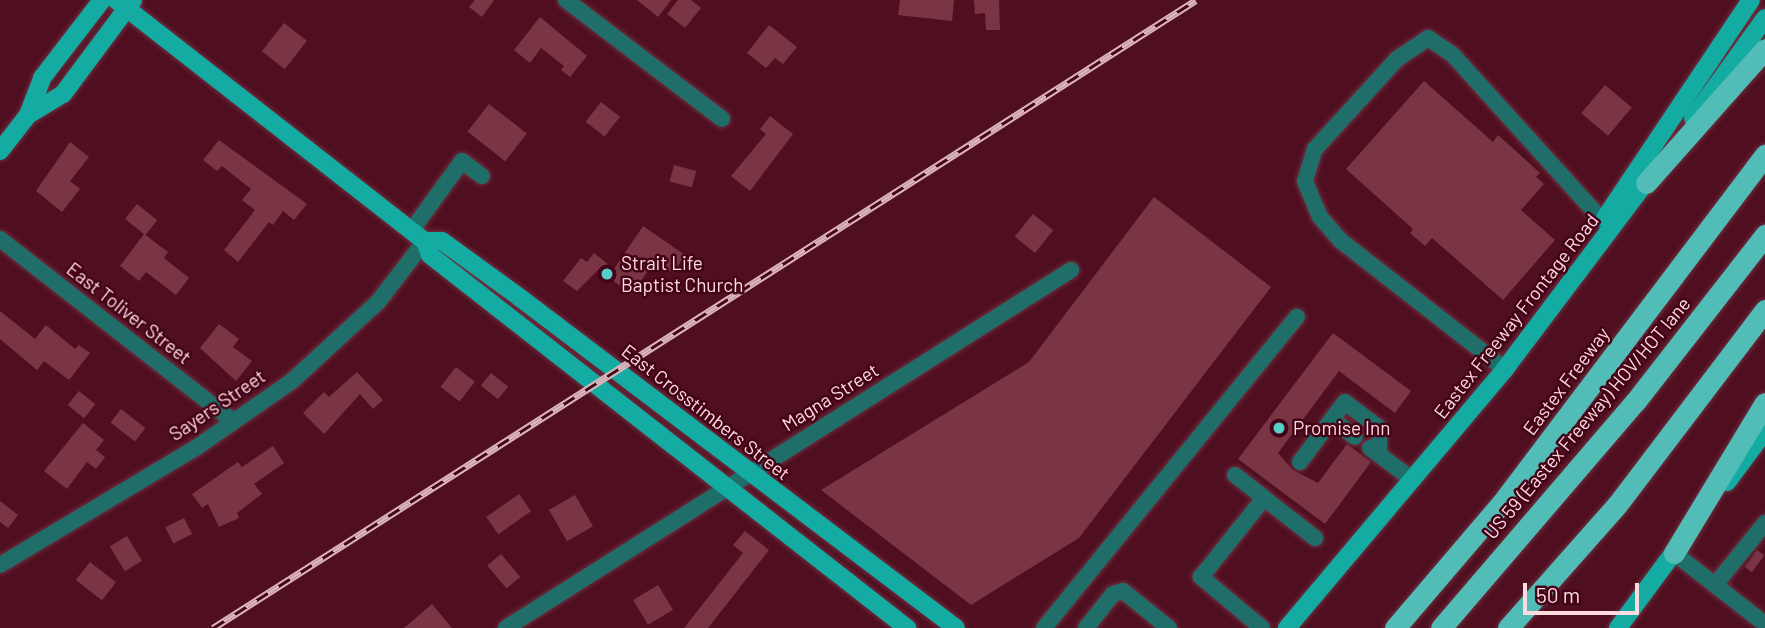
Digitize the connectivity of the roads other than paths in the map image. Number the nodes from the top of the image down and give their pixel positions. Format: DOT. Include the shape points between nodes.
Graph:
graph roads {
  1 [pos="102,0"];
  2 [pos="566,0"];
  3 [pos="1751,0"];
  4 [pos="125,3"];
  5 [pos="1765,18"];
  6 [pos="1765,49"];
  7 [pos="28,115"];
  8 [pos="722,119"];
  9 [pos="0,151"];
  10 [pos="1765,155"];
  11 [pos="482,176"];
  12 [pos="1646,183"];
  13 [pos="1603,222"];
  14 [pos="1765,234"];
  15 [pos="418,236"];
  16 [pos="0,239"];
  17 [pos="1072,270"];
  18 [pos="1765,310"];
  19 [pos="1297,317"];
  20 [pos="1505,369"];
  21 [pos="1765,403"];
  22 [pos="1332,419"];
  23 [pos="232,420"];
  24 [pos="1765,431"];
  25 [pos="1368,446"];
  26 [pos="1300,462"];
  27 [pos="750,472"];
  28 [pos="1235,475"];
  29 [pos="1413,480"];
  30 [pos="728,486"];
  31 [pos="1264,498"];
  32 [pos="1765,523"];
  33 [pos="1315,538"];
  34 [pos="1674,553"];
  35 [pos="0,565"];
  36 [pos="1715,585"];
  37 [pos="1765,624"];
  38 [pos="1161,626"];
  39 [pos="508,627"];
  40 [pos="907,628"];
  41 [pos="956,628"];
  42 [pos="1044,628"];
  43 [pos="1086,628"];
  44 [pos="1262,628"];
  45 [pos="1287,628"];
  46 [pos="1395,628"];
  47 [pos="1441,628"];
  48 [pos="1508,628"];
  49 [pos="1618,628"];
  1 -- 7 [label="main road" via="42,78"];
  2 -- 8 [label="street"];
  3 -- 13 [label="main road"];
  4 -- 7 [label="main road" via="63,94"];
  4 -- 15 [label="main road, East Crosstimbers Street"];
  5 -- 12 [label="main road, Eastex Freeway Frontage Road"];
  6 -- 12 [label="highway"];
  7 -- 9 [label="main road"];
  10 -- 46 [label="highway, Eastex Freeway" via="1502,504"];
  11 -- 15 [label="street, Sayers Street" via="462,161"];
  12 -- 20 [label="main road, Eastex Freeway Frontage Road"];
  13 -- 20 [label="main road"];
  13 -- 20 [label="street" via="1452,54 1428,38 1397,59 1315,149 1305,181 1320,217 1340,240"];
  14 -- 47 [label="highway, US 59 (Eastex Freeway) HOV/HOT lane" via="1634,402"];
  15 -- 23 [label="street, Sayers Street" via="378,302 331,349"];
  15 -- 27 [label="main road, East Crosstimbers Street" via="442,241"];
  15 -- 30 [label="main road, East Crosstimbers Street" via="430,255"];
  16 -- 23 [label="street, East Toliver Street"];
  17 -- 27 [label="street, Magna Street"];
  18 -- 48 [label="highway" via="1617,505"];
  19 -- 42 [label="street"];
  20 -- 29 [label="main road, Eastex Freeway Frontage Road"];
  21 -- 34 [label="highway"];
  22 -- 25 [label="street"];
  22 -- 25 [label="street" via="1345,402 1378,428"];
  22 -- 26 [label="street"];
  23 -- 35 [label="street, Sayers Street" via="197,447"];
  24 -- 34 [label="main road"];
  25 -- 29 [label="street"];
  27 -- 30 [label="street, Magna Street"];
  27 -- 41 [label="main road, East Crosstimbers Street"];
  28 -- 31 [label="street"];
  29 -- 45 [label="main road, Eastex Freeway Frontage Road"];
  30 -- 39 [label="street, Magna Street"];
  30 -- 40 [label="main road, East Crosstimbers Street"];
  31 -- 33 [label="street"];
  31 -- 44 [label="street" via="1201,577"];
  32 -- 36 [label="street"];
  34 -- 36 [label="street"];
  34 -- 49 [label="main road"];
  36 -- 37 [label="street"];
  38 -- 43 [label="street" via="1123,591 1112,594"];
}
